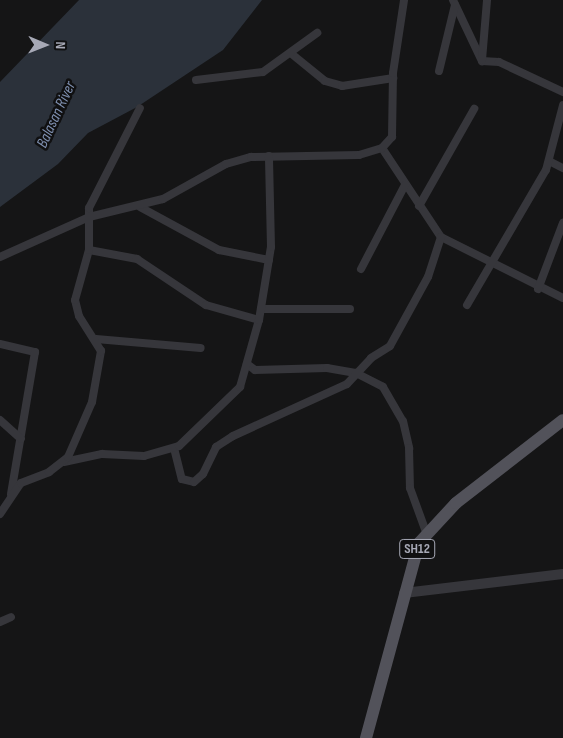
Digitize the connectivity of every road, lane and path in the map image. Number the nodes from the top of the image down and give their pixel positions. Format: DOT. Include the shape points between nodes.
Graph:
graph roads {
  1 [pos="404,0"];
  2 [pos="487,0"];
  3 [pos="454,2"];
  4 [pos="317,33"];
  5 [pos="293,55"];
  6 [pos="482,60"];
  7 [pos="439,71"];
  8 [pos="393,78"];
  9 [pos="196,80"];
  10 [pos="563,92"];
  11 [pos="563,105"];
  12 [pos="140,108"];
  13 [pos="474,109"];
  14 [pos="382,148"];
  15 [pos="269,156"];
  16 [pos="549,161"];
  17 [pos="563,168"];
  18 [pos="405,185"];
  19 [pos="419,206"];
  20 [pos="140,207"];
  21 [pos="89,217"];
  22 [pos="563,223"];
  23 [pos="441,237"];
  24 [pos="89,250"];
  25 [pos="0,257"];
  26 [pos="269,260"];
  27 [pos="494,263"];
  28 [pos="361,269"];
  29 [pos="538,289"];
  30 [pos="563,298"];
  31 [pos="467,305"];
  32 [pos="261,309"];
  33 [pos="350,309"];
  34 [pos="259,320"];
  35 [pos="96,339"];
  36 [pos="0,344"];
  37 [pos="201,348"];
  38 [pos="247,364"];
  39 [pos="356,372"];
  40 [pos="0,420"];
  41 [pos="563,420"];
  42 [pos="20,439"];
  43 [pos="174,448"];
  44 [pos="64,462"];
  45 [pos="10,497"];
  46 [pos="0,514"];
  47 [pos="426,532"];
  48 [pos="563,574"];
  49 [pos="404,593"];
  50 [pos="11,617"];
  51 [pos="0,622"];
  52 [pos="366,738"];
  1 -- 8 [label="street"];
  2 -- 6 [label="street"];
  3 -- 6 [label="street"];
  3 -- 7 [label="street"];
  4 -- 5 [label="street"];
  5 -- 8 [label="street" via="325,81 342,86"];
  5 -- 9 [label="street" via="263,72"];
  6 -- 10 [label="street" via="499,62"];
  8 -- 14 [label="street" via="392,137"];
  11 -- 16 [label="street"];
  12 -- 21 [label="street" via="116,159 94,191"];
  13 -- 19 [label="street"];
  14 -- 15 [label="street" via="359,155"];
  14 -- 18 [label="street"];
  15 -- 20 [label="street" via="226,164 197,184"];
  15 -- 26 [label="street"];
  16 -- 17 [label="street"];
  16 -- 27 [label="street"];
  18 -- 19 [label="street"];
  18 -- 28 [label="street"];
  19 -- 23 [label="street"];
  20 -- 21 [label="street"];
  20 -- 26 [label="street" via="219,250"];
  21 -- 24 [label="street"];
  21 -- 25 [label="street"];
  22 -- 29 [label="street"];
  23 -- 27 [label="street"];
  23 -- 39 [label="street" via="428,277 390,346"];
  24 -- 34 [label="street" via="137,259 206,304"];
  24 -- 35 [label="street" via="75,300 79,316"];
  26 -- 32 [label="street"];
  27 -- 29 [label="street"];
  27 -- 31 [label="street"];
  29 -- 30 [label="street"];
  32 -- 33 [label="street"];
  32 -- 34 [label="street"];
  34 -- 38 [label="street"];
  35 -- 37 [label="street"];
  35 -- 44 [label="street" via="102,351 92,402 76,446"];
  36 -- 42 [label="street" via="35,352"];
  38 -- 39 [label="street" via="255,370 327,368"];
  38 -- 43 [label="street" via="240,387"];
  39 -- 43 [label="street" via="328,396 233,436 216,448 203,474 194,482 182,479"];
  39 -- 47 [label="street" via="383,388 403,421 409,448 410,488"];
  40 -- 42 [label="street"];
  41 -- 47 [label="main road, SH12"];
  42 -- 45 [label="street"];
  43 -- 44 [label="street" via="144,456 102,454"];
  44 -- 45 [label="street" via="24,481"];
  45 -- 46 [label="street"];
  47 -- 49 [label="main road, SH12"];
  48 -- 49 [label="street"];
  49 -- 52 [label="main road, SH12"];
  50 -- 51 [label="street"];
}
